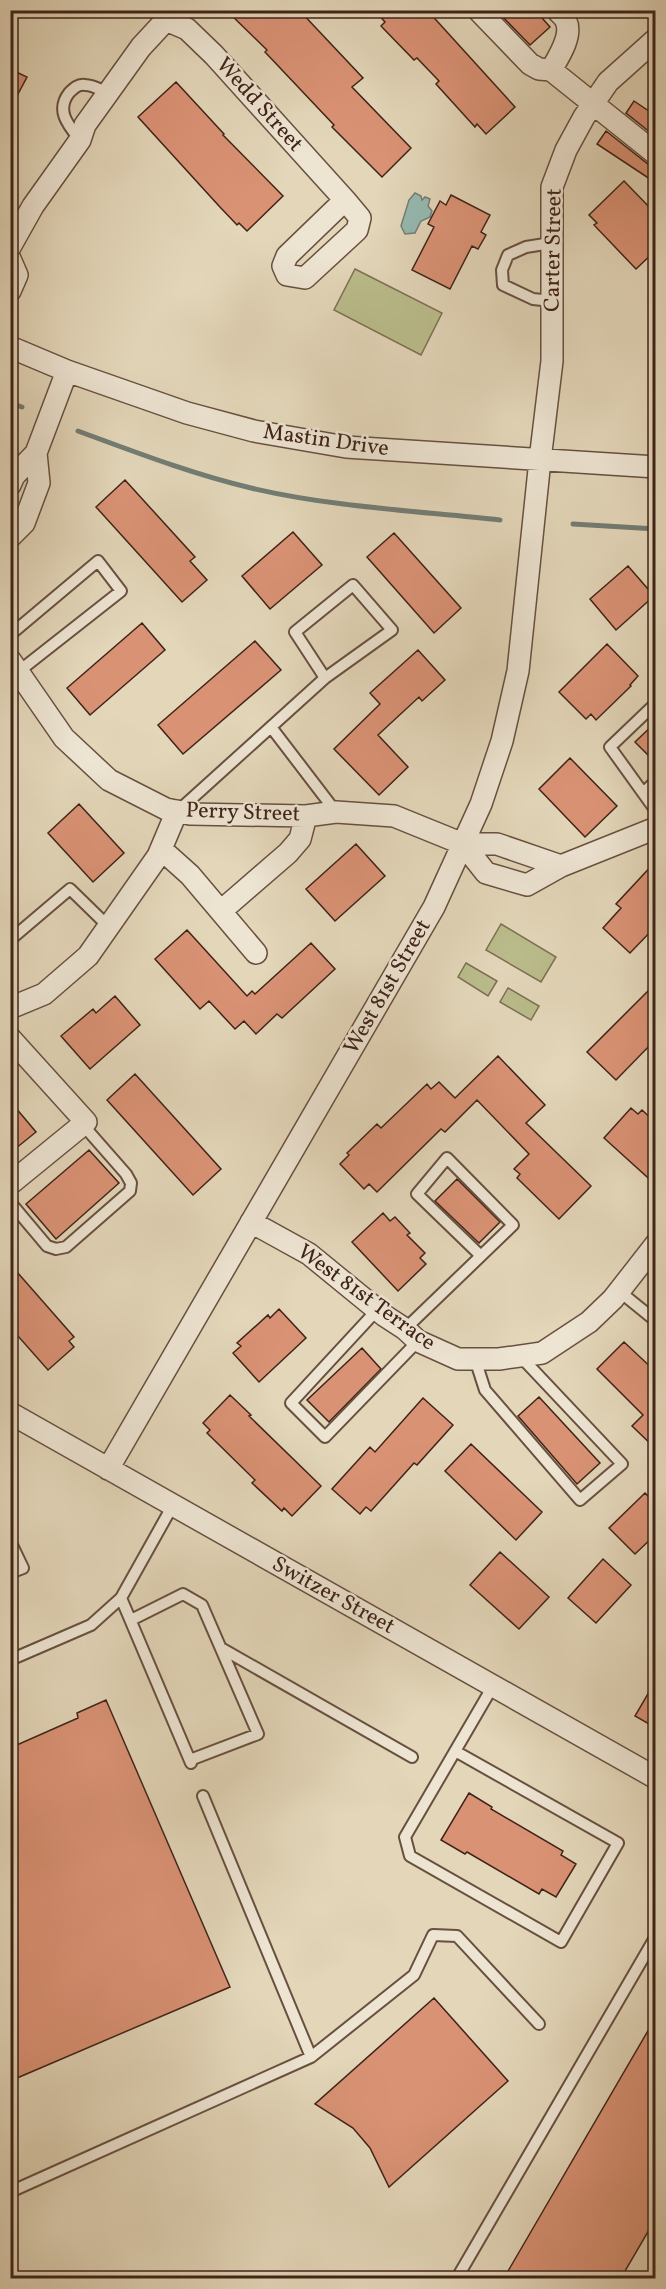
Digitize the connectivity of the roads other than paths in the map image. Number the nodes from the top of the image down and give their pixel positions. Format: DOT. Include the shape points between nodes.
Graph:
graph roads {
  1 [pos="478,10"];
  2 [pos="556,10"];
  3 [pos="168,15"];
  4 [pos="656,39"];
  5 [pos="551,70"];
  6 [pos="113,97"];
  7 [pos="594,102"];
  8 [pos="80,140"];
  9 [pos="656,153"];
  10 [pos="345,200"];
  11 [pos="551,243"];
  12 [pos="10,247"];
  13 [pos="10,259"];
  14 [pos="10,291"];
  15 [pos="552,301"];
  16 [pos="10,347"];
  17 [pos="67,371"];
  18 [pos="36,453"];
  19 [pos="540,460"];
  20 [pos="656,467"];
  21 [pos="10,485"];
  22 [pos="10,537"];
  23 [pos="10,634"];
  24 [pos="14,666"];
  25 [pos="325,678"];
  26 [pos="656,703"];
  27 [pos="271,727"];
  28 [pos="656,781"];
  29 [pos="643,793"];
  30 [pos="177,811"];
  31 [pos="656,811"];
  32 [pos="336,812"];
  33 [pos="306,816"];
  34 [pos="656,828"];
  35 [pos="463,844"];
  36 [pos="161,849"];
  37 [pos="561,866"];
  38 [pos="221,911"];
  39 [pos="109,927"];
  40 [pos="10,939"];
  41 [pos="256,953"];
  42 [pos="10,1008"];
  43 [pos="10,1038"];
  44 [pos="83,1125"];
  45 [pos="10,1184"];
  46 [pos="10,1202"];
  47 [pos="251,1222"];
  48 [pos="656,1244"];
  49 [pos="480,1255"];
  50 [pos="619,1290"];
  51 [pos="377,1310"];
  52 [pos="656,1321"];
  53 [pos="411,1335"];
  54 [pos="521,1356"];
  55 [pos="475,1359"];
  56 [pos="10,1413"];
  57 [pos="108,1469"];
  58 [pos="173,1505"];
  59 [pos="10,1541"];
  60 [pos="10,1573"];
  61 [pos="121,1598"];
  62 [pos="130,1620"];
  63 [pos="221,1648"];
  64 [pos="10,1660"];
  65 [pos="493,1686"];
  66 [pos="455,1751"];
  67 [pos="412,1757"];
  68 [pos="656,1778"];
  69 [pos="203,1796"];
  70 [pos="656,1936"];
  71 [pos="539,2024"];
  72 [pos="311,2057"];
  73 [pos="10,2192"];
  74 [pos="457,2278"];
  1 -- 5 [label="street" via="530,64"];
  2 -- 5 [label="street" via="566,21 568,33"];
  3 -- 6 [label="street" via="141,47"];
  3 -- 10 [label="street, Wedd Street" via="214,55"];
  4 -- 7 [label="street, Carter Street" via="608,82"];
  5 -- 7 [label="street"];
  6 -- 8 [label="street" via="85,125"];
  6 -- 8 [label="lane" via="84,84 67,96 62,108 64,117"];
  7 -- 9 [label="street"];
  7 -- 11 [label="street, Carter Street" via="566,150 552,187"];
  8 -- 12 [label="street" via="33,206"];
  11 -- 15 [label="street, Carter Street"];
  11 -- 15 [label="lane" via="508,255 502,270 503,285 532,299"];
  13 -- 14 [label="street" via="17,275"];
  15 -- 19 [label="street, Carter Street" via="552,361"];
  16 -- 17 [label="street, Mastin Drive"];
  17 -- 18 [label="street"];
  17 -- 19 [label="street, Mastin Drive" via="187,413 254,431 346,447"];
  18 -- 21 [label="street"];
  18 -- 22 [label="street" via="39,483 24,523"];
  19 -- 20 [label="street, Mastin Drive"];
  19 -- 35 [label="street, West 81st Street" via="518,671 502,741"];
  23 -- 24 [label="lane" via="98,561 121,591"];
  24 -- 30 [label="street, Perry Street" via="64,738 109,780"];
  25 -- 25 [label="lane" via="295,632 353,585 392,630"];
  25 -- 27 [label="lane"];
  26 -- 29 [label="lane" via="610,747"];
  27 -- 30 [label="lane"];
  27 -- 32 [label="lane"];
  28 -- 29 [label="lane"];
  29 -- 31 [label="lane"];
  30 -- 33 [label="street, Perry Street"];
  30 -- 36 [label="street"];
  32 -- 33 [label="street, Perry Street"];
  32 -- 35 [label="street, Perry Street" via="394,816"];
  33 -- 38 [label="street" via="300,839 288,853"];
  34 -- 37 [label="street, Perry Street"];
  35 -- 37 [label="street, Perry Street" via="497,844"];
  35 -- 37 [label="street, Perry Street" via="486,873 527,885"];
  35 -- 47 [label="street, West 81st Street" via="434,908"];
  36 -- 38 [label="street" via="190,874"];
  36 -- 39 [label="street"];
  38 -- 41 [label="street"];
  39 -- 40 [label="lane" via="70,889"];
  39 -- 42 [label="street" via="88,956 44,994"];
  43 -- 44 [label="street" via="86,1122"];
  44 -- 45 [label="street"];
  44 -- 46 [label="lane" via="126,1174 130,1191 66,1247 56,1249 47,1246"];
  47 -- 51 [label="street, West 81st Terrace" via="309,1254"];
  47 -- 57 [label="street, West 81st Street"];
  48 -- 50 [label="street, West 81st Terrace"];
  49 -- 49 [label="lane" via="513,1225 447,1158 417,1194"];
  49 -- 53 [label="lane"];
  50 -- 52 [label="lane"];
  50 -- 54 [label="street, West 81st Terrace" via="589,1322 542,1353"];
  51 -- 53 [label="street, West 81st Terrace"];
  51 -- 53 [label="lane" via="291,1403 325,1437"];
  53 -- 55 [label="street, West 81st Terrace" via="458,1359"];
  54 -- 55 [label="street, West 81st Terrace"];
  54 -- 55 [label="lane" via="622,1464 580,1500 485,1390"];
  56 -- 57 [label="street, Switzer Street"];
  57 -- 58 [label="street, Switzer Street"];
  58 -- 61 [label="lane"];
  58 -- 65 [label="street, Switzer Street"];
  59 -- 60 [label="lane" via="23,1568"];
  61 -- 62 [label="lane"];
  61 -- 64 [label="lane" via="91,1625"];
  62 -- 63 [label="lane" via="183,1594 202,1605"];
  62 -- 63 [label="lane" via="190,1761 258,1734"];
  63 -- 67 [label="lane"];
  65 -- 66 [label="lane"];
  65 -- 68 [label="street, Switzer Street"];
  66 -- 66 [label="lane" via="405,1837 410,1856 561,1942 618,1843"];
  69 -- 72 [label="lane"];
  70 -- 74 [label="lane"];
  71 -- 72 [label="lane" via="457,1936 433,1935 414,1975"];
  72 -- 73 [label="lane"];
}
